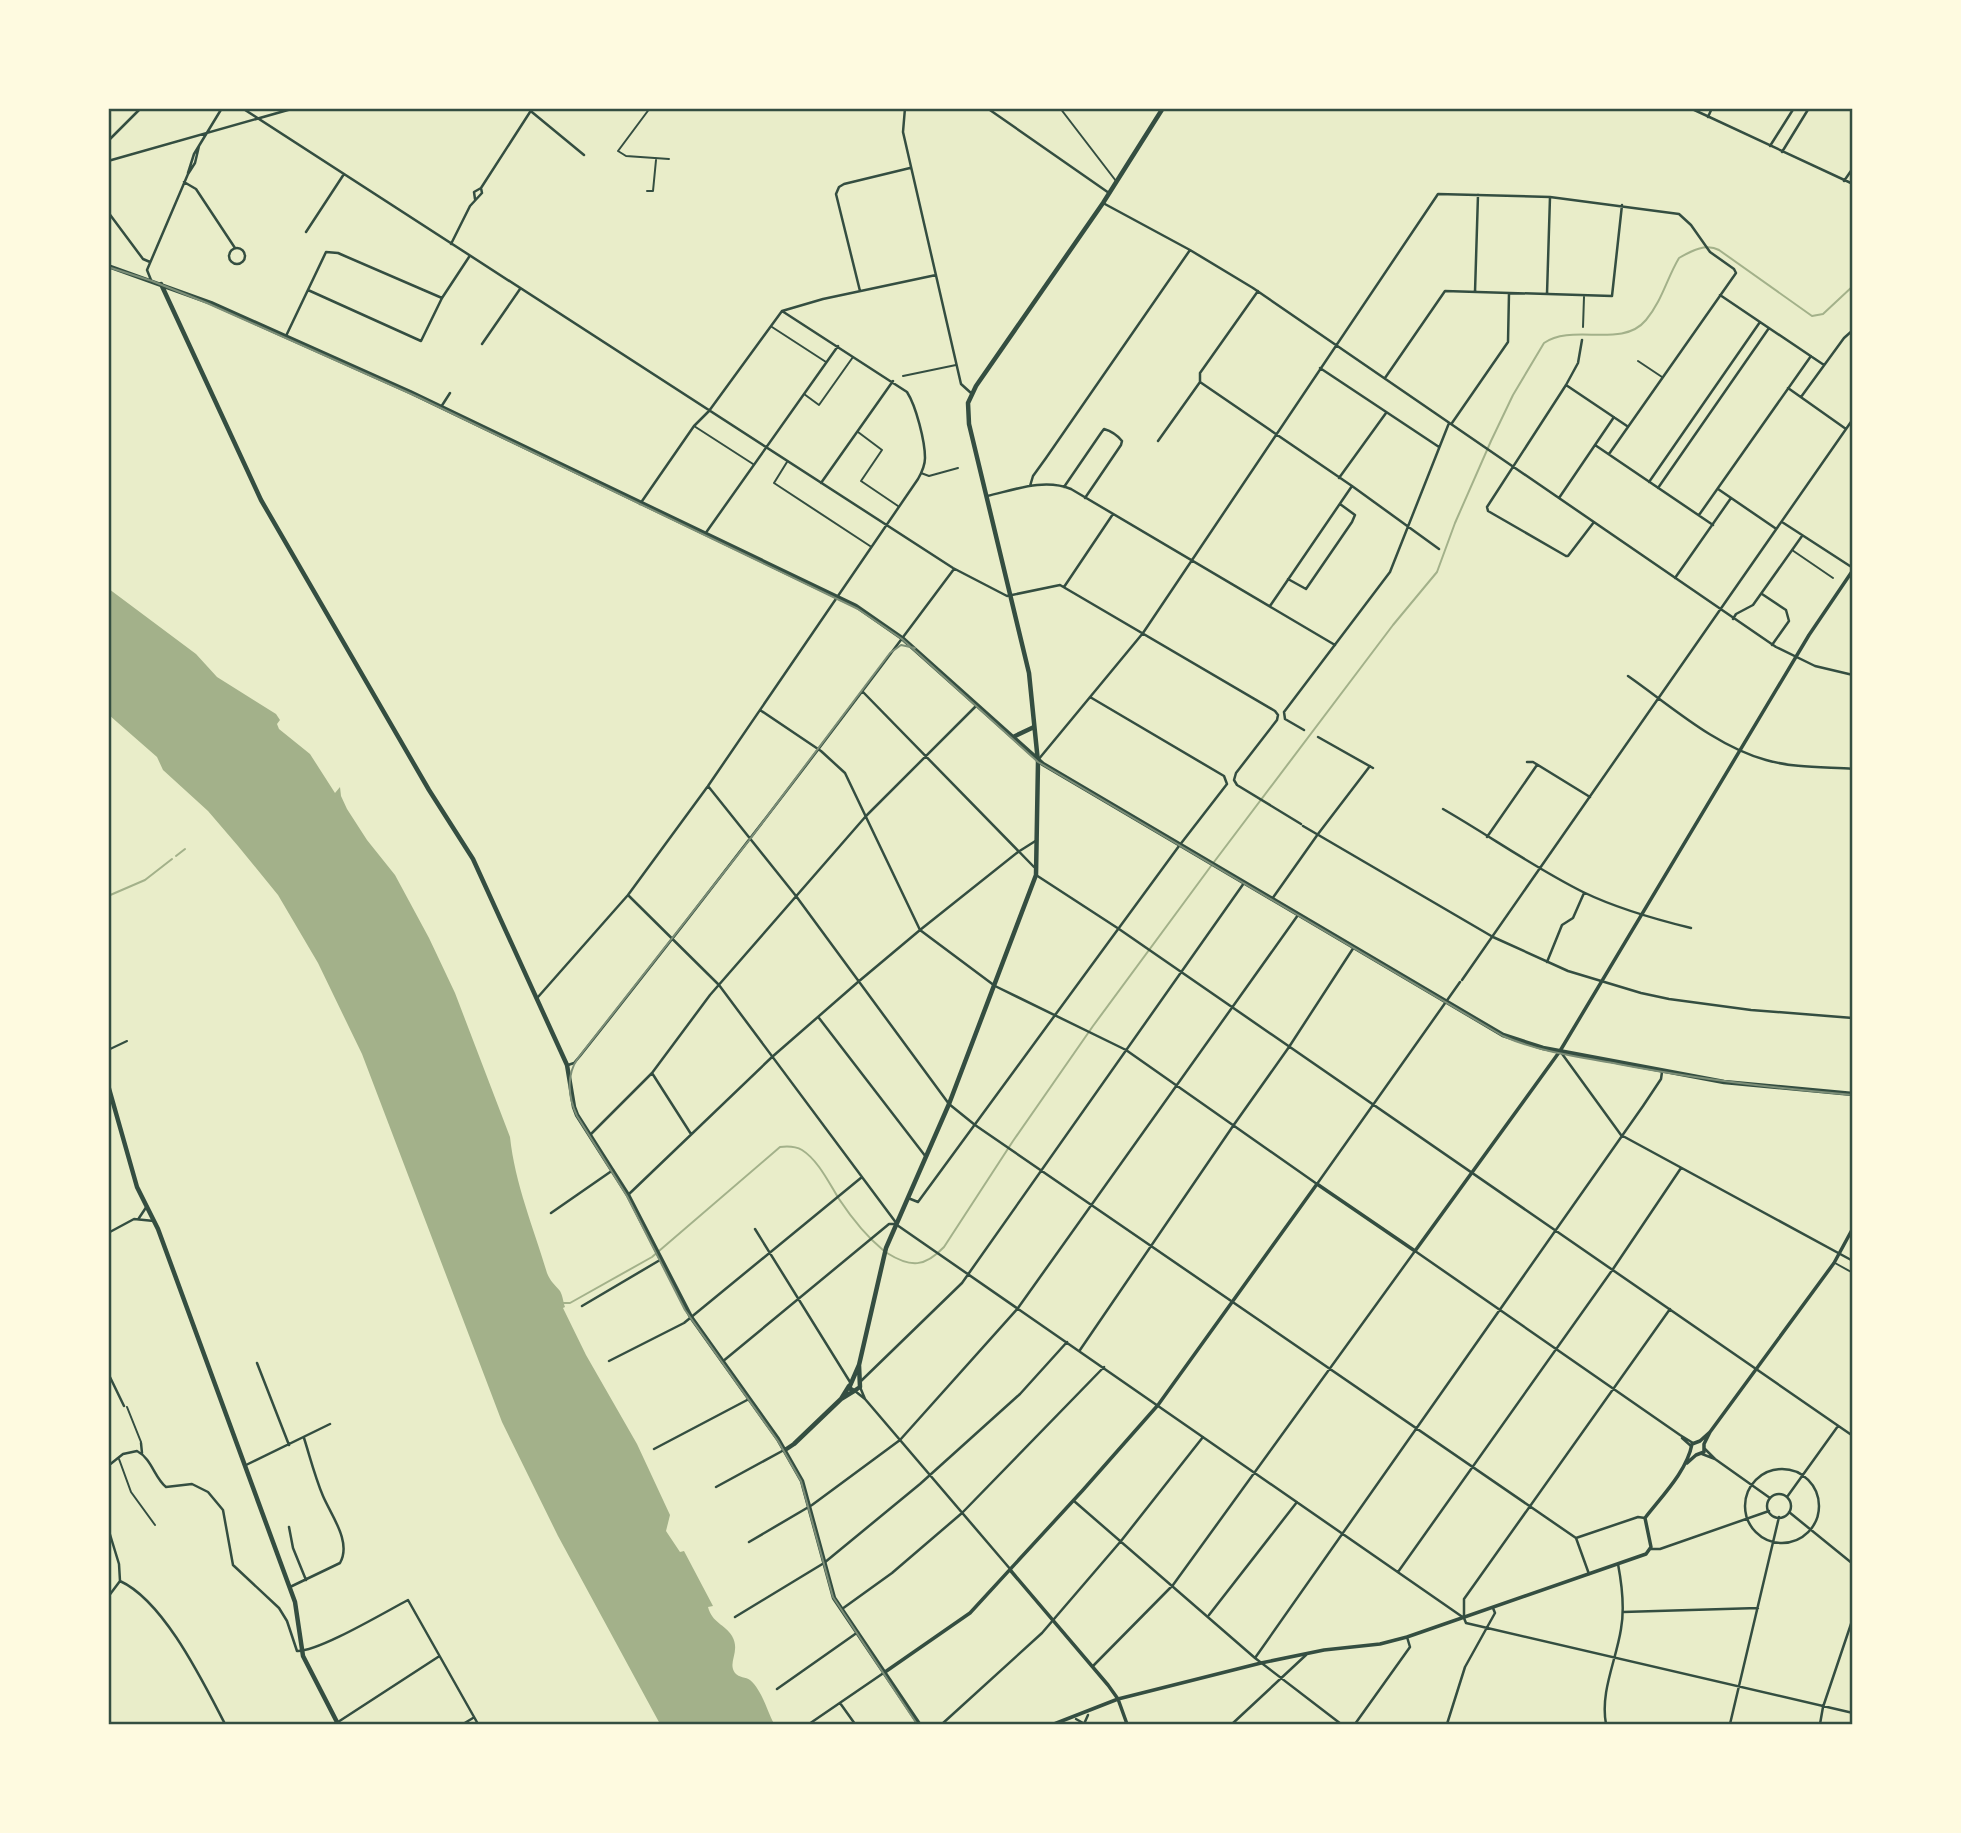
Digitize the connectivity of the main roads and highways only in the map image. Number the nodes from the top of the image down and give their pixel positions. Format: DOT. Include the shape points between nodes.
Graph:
graph roads {
  1 [pos="1163,108"];
  2 [pos="108,266"];
  3 [pos="160,283"];
  4 [pos="1034,727"];
  5 [pos="1012,738"];
  6 [pos="1038,760"];
  7 [pos="108,1085"];
  8 [pos="1853,1094"];
  9 [pos="785,1450"];
  10 [pos="338,1724"];
  11 [pos="919,1724"];
  1 -- 4 [label="main road" via="968,403 1029,671"];
  2 -- 3 [label="main road"];
  3 -- 5 [label="main road" via="441,407 868,613"];
  3 -- 9 [label="main road" via="256,490 467,848 567,1065 574,1107 628,1195 691,1317"];
  4 -- 5 [label="main road"];
  4 -- 6 [label="main road"];
  5 -- 6 [label="main road"];
  6 -- 8 [label="main road" via="1503,1035 1560,1051 1743,1084"];
  6 -- 9 [label="main road" via="1037,875 949,1104 886,1248 855,1385"];
  7 -- 10 [label="main road" via="137,1187 154,1221 290,1587 302,1651"];
  9 -- 11 [label="main road" via="802,1481 832,1592"];
}
